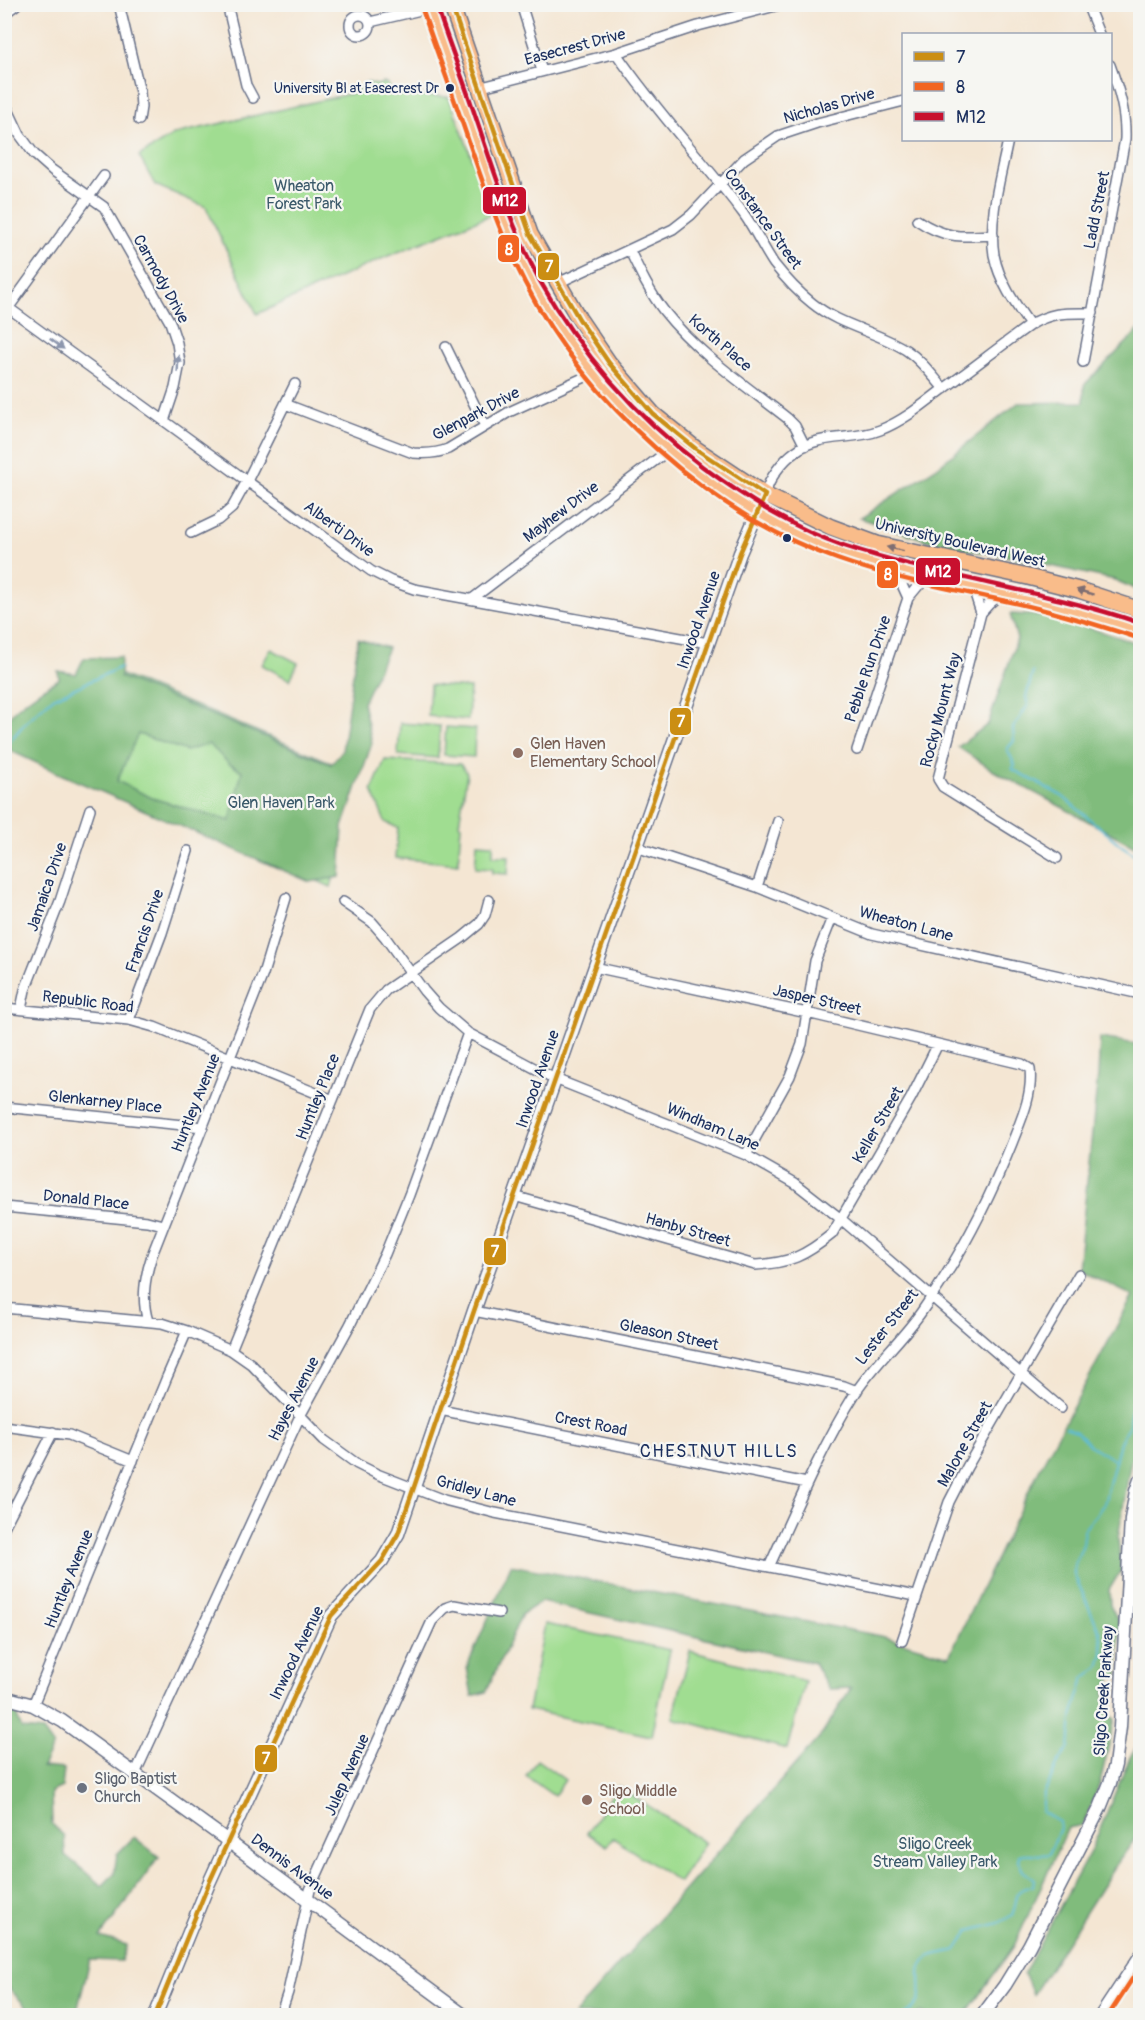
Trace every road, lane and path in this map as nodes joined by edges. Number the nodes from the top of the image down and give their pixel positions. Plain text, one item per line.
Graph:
1 (15, 4) edge
2 (119, 4) edge
3 (227, 4) edge
4 (451, 4) edge
5 (520, 4) edge
6 (783, 4) edge
7 (1087, 4) edge
8 (429, 6) edge
9 (4, 12) edge
10 (370, 22) dead end
11 (1099, 33) edge
12 (616, 52) junction
13 (1112, 70) edge
14 (542, 71) junction
15 (478, 88) junction
16 (1121, 95) junction
17 (1112, 97) edge
18 (253, 98) dead end
19 (4, 101) edge
20 (902, 101) edge
21 (139, 120) dead end
22 (1008, 141) edge
23 (104, 176) dead end
24 (720, 185) junction
25 (90, 196) junction
26 (917, 220) dead end
27 (993, 235) junction
28 (630, 251) junction
29 (558, 283) junction
30 (7, 312) edge
31 (1093, 313) junction
32 (1030, 325) junction
33 (446, 347) dead end
34 (1083, 362) dead end
35 (609, 363) junction
36 (593, 373) junction
37 (295, 384) dead end
38 (944, 389) junction
39 (285, 404) junction
40 (164, 421) junction
41 (485, 426) junction
42 (804, 446) junction
43 (669, 450) junction
44 (247, 481) junction
45 (765, 495) junction
46 (757, 514) junction
47 (191, 533) dead end
48 (888, 567) junction
49 (931, 578) junction
50 (968, 584) junction
51 (1003, 592) junction
52 (472, 598) junction
53 (908, 598) junction
54 (1140, 610) edge
55 (981, 613) junction
56 (1140, 631) edge
57 (708, 644) junction
58 (857, 750) dead end
59 (90, 809) dead end
60 (778, 821) dead end
61 (636, 847) junction
62 (188, 851) dead end
63 (1057, 858) dead end
64 (757, 887) junction
65 (286, 898) dead end
66 (489, 900) dead end
67 (343, 902) dead end
68 (832, 918) junction
69 (594, 967) junction
70 (410, 974) junction
71 (1140, 994) edge
72 (4, 1008) edge
73 (21, 1009) junction
74 (807, 1013) junction
75 (129, 1020) junction
76 (468, 1033) junction
77 (938, 1044) junction
78 (230, 1058) junction
79 (1030, 1069) joint
80 (555, 1079) junction
81 (333, 1100) junction
82 (4, 1107) edge
83 (203, 1127) junction
84 (746, 1155) junction
85 (514, 1196) junction
86 (4, 1207) edge
87 (841, 1219) junction
88 (163, 1225) junction
89 (1079, 1274) dead end
90 (931, 1297) junction
91 (4, 1308) edge
92 (474, 1311) junction
93 (148, 1321) junction
94 (187, 1331) junction
95 (231, 1350) junction
96 (1022, 1375) junction
97 (857, 1391) junction
98 (1061, 1408) dead end
99 (440, 1410) junction
100 (300, 1416) junction
101 (4, 1426) edge
102 (53, 1432) junction
103 (133, 1461) junction
104 (1140, 1480) edge
105 (807, 1483) junction
106 (413, 1488) junction
107 (4, 1527) edge
108 (769, 1567) junction
109 (916, 1596) junction
110 (498, 1612) dead end
111 (902, 1641) dead end
112 (4, 1697) edge
113 (33, 1705) junction
114 (135, 1774) junction
115 (228, 1840) junction
116 (308, 1900) junction
117 (1140, 1954) edge
118 (155, 2016) edge
119 (280, 2016) edge
120 (465, 2016) edge
121 (982, 2016) edge
122 (1099, 2016) edge

1 - 9 street
2 - 21 street
3 - 18 street
4 - 15 main road, University Boulevard West
5 - 14 street
6 - 12 street, Easecrest Drive
7 - 11 street
8 - 10 street
8 - 36 main road
12 - 14 street, Easecrest Drive
12 - 24 street, Constance Street
13 - 16 street, Ladd Street
14 - 15 street, Easecrest Drive
15 - 29 main road, University Boulevard West
16 - 17 street
16 - 31 street, Ladd Street
19 - 25 street, Carmody Drive
20 - 24 street, Nicholas Drive
22 - 27 street
23 - 25 street
24 - 28 street, Nicholas Drive
24 - 38 street, Constance Street
25 - 30 street
40 -> 25 street, Carmody Drive
26 - 27 street
27 - 32 street
28 - 29 street, Nicholas Drive
28 - 42 street, Korth Place
29 - 35 main road, University Boulevard West
30 -> 40 street, Alberti Drive
31 - 32 street, Inwood Avenue
31 - 34 street, Ladd Street
32 - 38 street, Inwood Avenue
33 - 41 street
35 - 36 street, Glenpark Drive
35 - 45 main road, University Boulevard West
36 - 41 street, Glenpark Drive
36 - 43 main road
37 - 39 street
38 - 42 street, Inwood Avenue
39 - 41 street, Glenpark Drive
39 - 44 street
40 - 44 street, Alberti Drive
42 - 45 street, Inwood Avenue
43 - 46 main road
43 - 52 street, Mayhew Drive
44 - 47 street
44 - 52 street, Alberti Drive
45 - 46 street, Inwood Avenue
54 -> 45 main road, University Boulevard West
46 - 48 main road
46 - 57 street, Inwood Avenue
48 - 49 main road
48 - 53 street
49 - 50 main road
49 - 53 street
50 - 51 main road
50 - 55 street
51 - 55 street
51 - 56 main road
52 - 57 street, Alberti Drive
53 - 58 street, Pebble Run Drive
55 - 63 street, Rocky Mount Way
57 - 61 street, Inwood Avenue
59 - 73 street, Jamaica Drive
60 - 64 street
61 - 64 street, Wheaton Lane
61 - 69 street, Inwood Avenue
62 - 75 street, Francis Drive
64 - 68 street, Wheaton Lane
65 - 78 street, Huntley Avenue
66 - 70 street, Huntley Place
67 - 70 street, Windham Lane
68 - 71 street, Wheaton Lane
68 - 74 street
69 - 74 street, Jasper Street
69 - 80 street, Inwood Avenue
70 - 76 street, Windham Lane
70 - 81 street, Huntley Place
72 - 73 street, Republic Road
73 - 75 street, Republic Road
74 - 77 street, Jasper Street
74 - 84 street
75 - 78 street, Republic Road
76 - 80 street, Windham Lane
76 - 100 street, Hayes Avenue
77 - 79 street, Jasper Street
77 - 87 street, Keller Street
78 - 81 street, Republic Road
78 - 83 street, Huntley Avenue
79 - 90 street, Lester Street
80 - 84 street, Windham Lane
80 - 85 street, Inwood Avenue
81 - 95 street, Huntley Place
82 - 83 street, Glenkarney Place
83 - 88 street, Huntley Avenue
84 - 87 street, Windham Lane
85 - 87 street, Hanby Street
85 - 92 street, Inwood Avenue
86 - 88 street, Donald Place
87 - 90 street, Windham Lane
88 - 93 street, Huntley Avenue
89 - 96 street, Malone Street
90 - 96 street, Windham Lane
90 - 97 street, Lester Street
91 - 93 street, Gridley Lane
92 - 97 street, Gleason Street
92 - 99 street, Inwood Avenue
93 - 94 street, Gridley Lane
94 - 95 street, Gridley Lane
94 - 103 street, Huntley Avenue
95 - 100 street, Gridley Lane
96 - 98 street, Windham Lane
96 - 109 street, Malone Street
97 - 105 street, Lester Street
99 - 105 street, Crest Road
99 - 106 street, Inwood Avenue
100 - 106 street, Gridley Lane
100 - 114 street, Hayes Avenue
101 - 102 street
102 - 103 street
102 - 107 street
103 - 113 street, Huntley Avenue
104 - 121 street, Sligo Creek Parkway
105 - 108 street, Lester Street
106 - 108 street, Gridley Lane
106 - 115 street, Inwood Avenue
108 - 109 street, Gridley Lane
109 - 111 street, Malone Street
110 - 116 street, Julep Avenue
112 - 113 street, Dennis Avenue
113 - 114 street, Dennis Avenue
114 - 115 street, Dennis Avenue
115 - 116 street, Dennis Avenue
115 - 118 street, Inwood Avenue
116 - 119 street, Julep Avenue
116 - 120 street, Dennis Avenue
117 - 122 street

